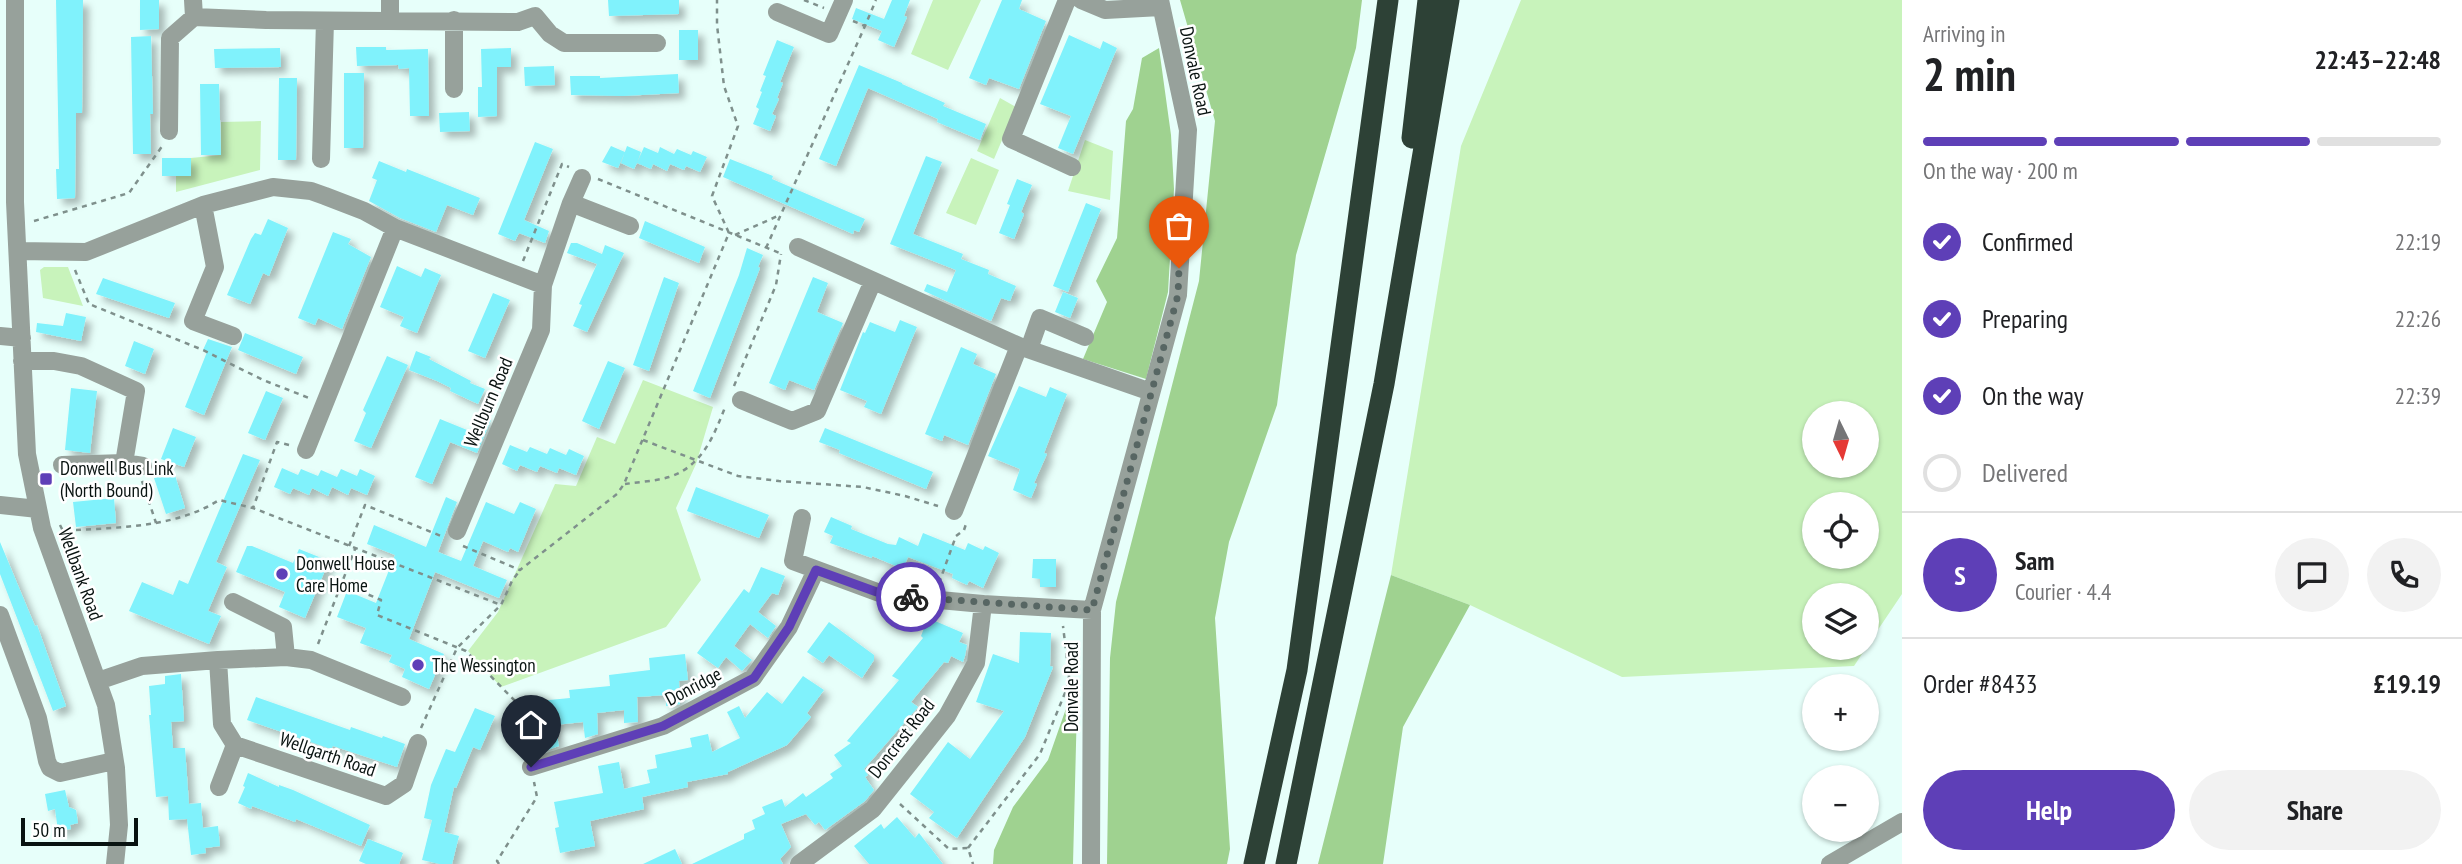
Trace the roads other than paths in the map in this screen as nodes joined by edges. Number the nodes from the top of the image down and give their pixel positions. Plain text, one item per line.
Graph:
1 (15, 0) edge
2 (390, 0) edge
3 (844, 0) edge
4 (1067, 0) edge
5 (1081, 0) edge
6 (1388, 0) edge
7 (1397, 0) edge
8 (1428, 0) edge
9 (1449, 0) edge
10 (1161, 4) edge
11 (194, 8) edge
12 (538, 8) edge
13 (777, 12) dead end
14 (390, 19) junction
15 (454, 20) junction
16 (325, 21) junction
17 (657, 43) dead end
18 (8, 50) edge
19 (454, 89) dead end
20 (169, 131) road end
21 (1367, 157) junction
22 (321, 159) dead end
23 (1072, 167) dead end
24 (582, 178) dead end
25 (571, 203) junction
26 (203, 205) junction
27 (630, 226) dead end
28 (395, 228) junction
29 (18, 251) junction
30 (789, 251) road end
31 (873, 281) junction
32 (543, 285) junction
33 (0, 336) edge
34 (233, 336) dead end
35 (1085, 337) dead end
36 (22, 338) junction
37 (1024, 347) junction
38 (22, 361) junction
39 (1384, 384) junction
40 (1151, 392) junction
41 (733, 399) road end
42 (306, 450) road end
43 (124, 463) junction
44 (62, 465) dead end
45 (143, 466) road end
46 (0, 505) edge
47 (38, 509) junction
48 (954, 511) road end
49 (802, 518) dead end
50 (456, 539) road end
51 (816, 570) junction
52 (233, 602) dead end
53 (983, 604) junction
54 (1092, 610) junction
55 (0, 615) edge
56 (286, 657) junction
57 (218, 660) junction
58 (98, 681) junction
59 (402, 697) dead end
60 (418, 743) road end
61 (235, 745) junction
62 (114, 761) junction
63 (531, 767) road end
64 (219, 787) dead end
65 (1902, 822) edge
66 (115, 864) edge
67 (799, 864) edge
68 (1091, 864) edge
69 (1254, 864) edge
70 (1286, 864) edge
71 (1830, 864) edge

1 - 18 street, Wellbank Road
2 - 14 street
3 - 13 street
4 - 23 street
5 - 10 street, Donvale Road
6 - 21 highway
7 - 21 highway
8 - 39 highway
9 - 39 highway
10 - 40 street, Donvale Road
11 - 16 street
11 - 20 street
12 - 15 street
12 - 17 street
14 - 15 street
14 - 16 street
15 - 19 street
16 - 22 street
18 - 29 street, Wellbank Road
21 - 69 highway
24 - 25 street, Wellburn Road
25 - 27 street
25 - 32 street, Wellburn Road
26 - 28 street
26 - 29 street
26 - 34 street
28 - 32 street
28 - 42 street
29 - 36 street, Wellbank Road
30 - 31 street
31 - 37 street
31 - 41 street
32 - 50 street, Wellburn Road
33 - 36 street
35 - 37 street
36 - 38 street, Wellbank Road
37 - 40 street
37 - 48 street
38 - 43 street
38 - 47 street, Wellbank Road
39 - 70 highway
40 - 54 street, Donvale Road
43 - 44 street
43 - 45 street
46 - 47 street
47 - 58 street, Wellbank Road
49 - 51 street
51 - 53 street
51 - 63 street, Donridge
52 - 56 street
53 - 54 street
53 - 67 street, Doncrest Road
54 - 68 street, Donvale Road
55 - 62 street
56 - 57 street
56 - 59 street
57 - 58 street
57 - 61 street
58 - 62 street, Wellbank Road
60 - 61 street, Wellgarth Road
61 - 64 street
62 - 66 street, Wellbank Road
65 - 71 street

